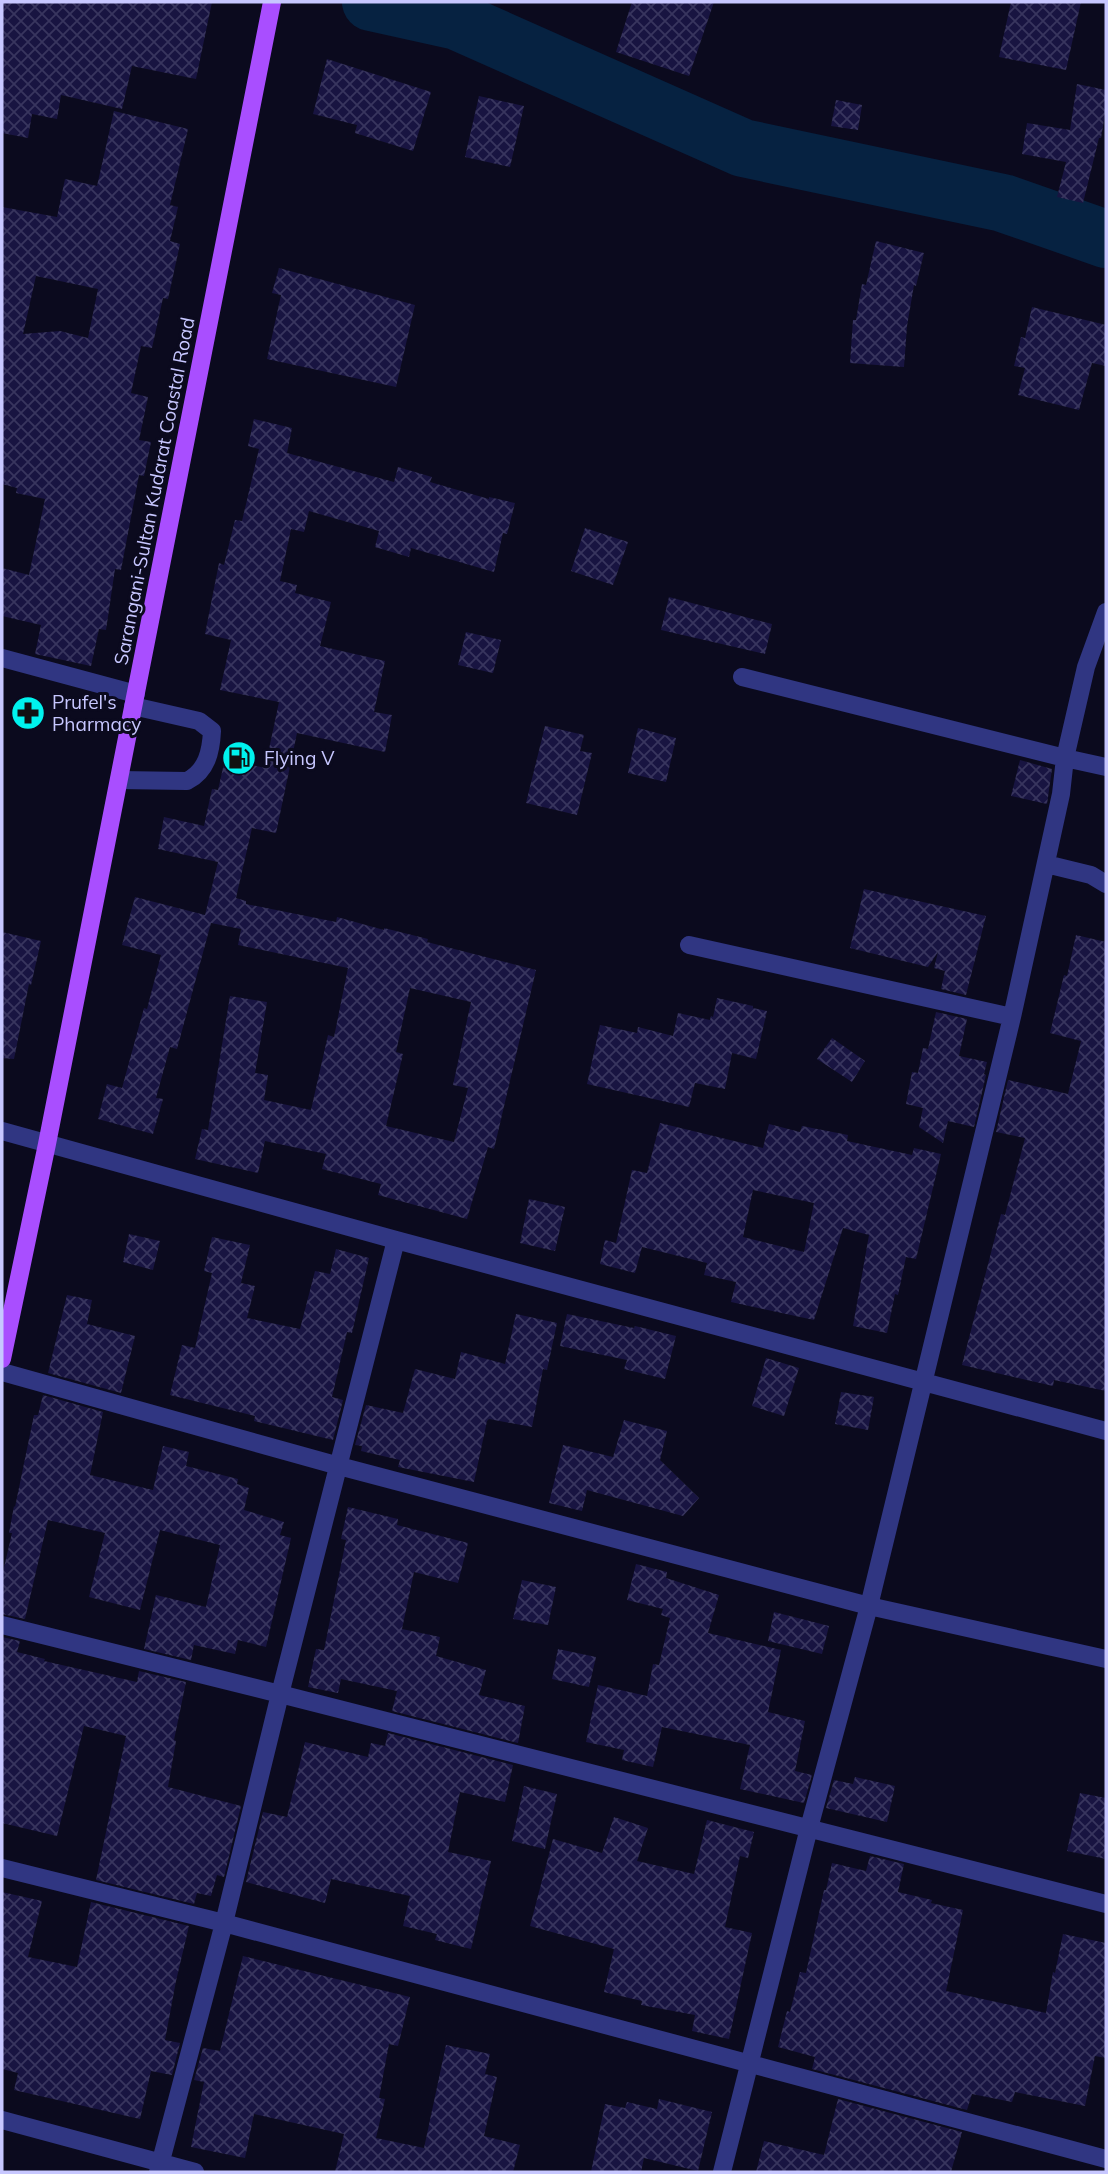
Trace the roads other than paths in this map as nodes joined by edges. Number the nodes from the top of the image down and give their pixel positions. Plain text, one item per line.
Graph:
1 (272, 2) edge
2 (1106, 612) edge
3 (2, 658) edge
4 (741, 677) dead end
5 (134, 700) junction
6 (1065, 758) junction
7 (1106, 767) edge
8 (119, 780) junction
9 (1046, 864) junction
10 (1106, 884) edge
11 (689, 945) dead end
12 (1012, 1017) junction
13 (2, 1131) edge
14 (47, 1144) junction
15 (397, 1240) junction
16 (2, 1359) edge
17 (2, 1372) edge
18 (924, 1381) junction
19 (1106, 1431) edge
20 (339, 1466) junction
21 (869, 1606) junction
22 (2, 1625) edge
23 (1106, 1660) edge
24 (280, 1694) junction
25 (809, 1828) junction
26 (2, 1868) edge
27 (1106, 1904) edge
28 (224, 1923) junction
29 (749, 2065) junction
30 (2, 2120) edge
31 (1106, 2160) edge
32 (160, 2168) edge
33 (195, 2172) edge
34 (722, 2172) edge

1 - 5 main road, Sarangani-Sultan Kudarat Coastal Road
2 - 6 street
3 - 5 street
4 - 6 street
5 - 8 main road, Sarangani-Sultan Kudarat Coastal Road
5 - 8 street
6 - 7 street
6 - 9 street
8 - 14 main road, Sarangani-Sultan Kudarat Coastal Road
9 - 10 street
9 - 12 street
11 - 12 street
12 - 18 street
13 - 14 street
14 - 15 street
14 - 16 main road, Sarangani-Sultan Kudarat Coastal Road
15 - 18 street
15 - 20 street
17 - 20 street
18 - 19 street
18 - 21 street
20 - 21 street
20 - 24 street
21 - 23 street
21 - 25 street
22 - 24 street
24 - 25 street
24 - 28 street
25 - 27 street
25 - 29 street
26 - 28 street
28 - 29 street
28 - 32 street
29 - 31 street
29 - 34 street
30 - 32 street
32 - 33 street

